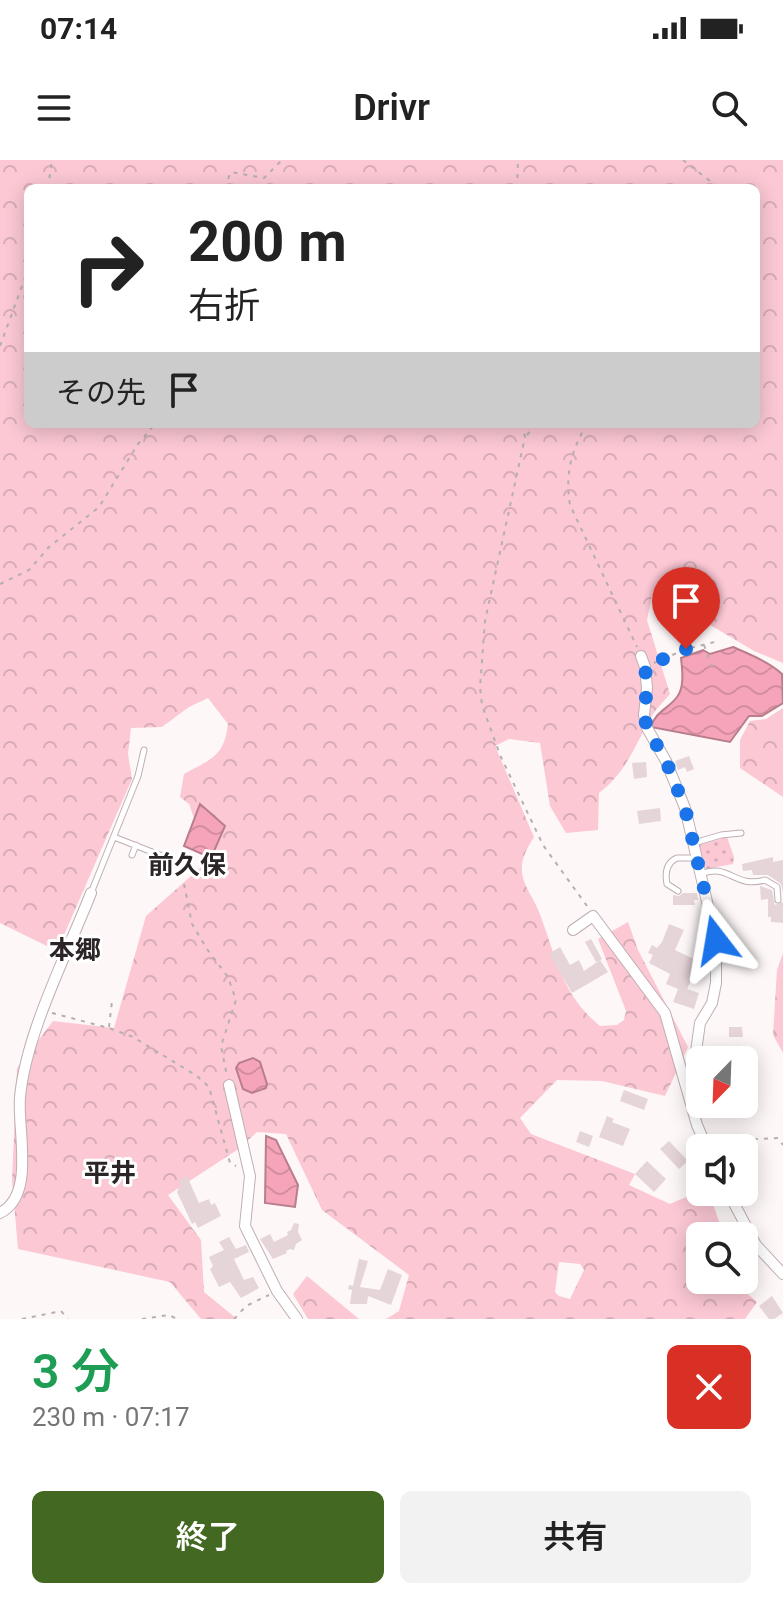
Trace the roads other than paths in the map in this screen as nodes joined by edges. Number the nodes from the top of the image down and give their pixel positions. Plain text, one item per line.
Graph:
1 (643, 662) road end
2 (144, 750) dead end
3 (741, 833) dead end
4 (114, 837) junction
5 (693, 843) junction
6 (136, 845) junction
7 (132, 855) dead end
8 (163, 856) junction
9 (696, 858) junction
10 (175, 861) dead end
11 (159, 866) dead end
12 (700, 875) junction
13 (678, 891) dead end
14 (91, 893) joint
15 (778, 900) dead end
16 (573, 930) dead end
17 (697, 1046) edge
18 (686, 1081) edge
19 (229, 1085) road end
20 (735, 1206) edge
21 (0, 1213) edge
22 (783, 1274) edge
23 (297, 1319) edge

1 - 5 street
2 - 4 lane
3 - 5 lane
4 - 6 lane
4 - 14 lane
5 - 9 street
6 - 7 lane
6 - 8 lane
8 - 10 lane
8 - 11 lane
9 - 12 street
9 - 13 lane
12 - 15 lane
12 - 17 street
14 - 21 street
16 - 18 street
19 - 23 street
20 - 22 street

